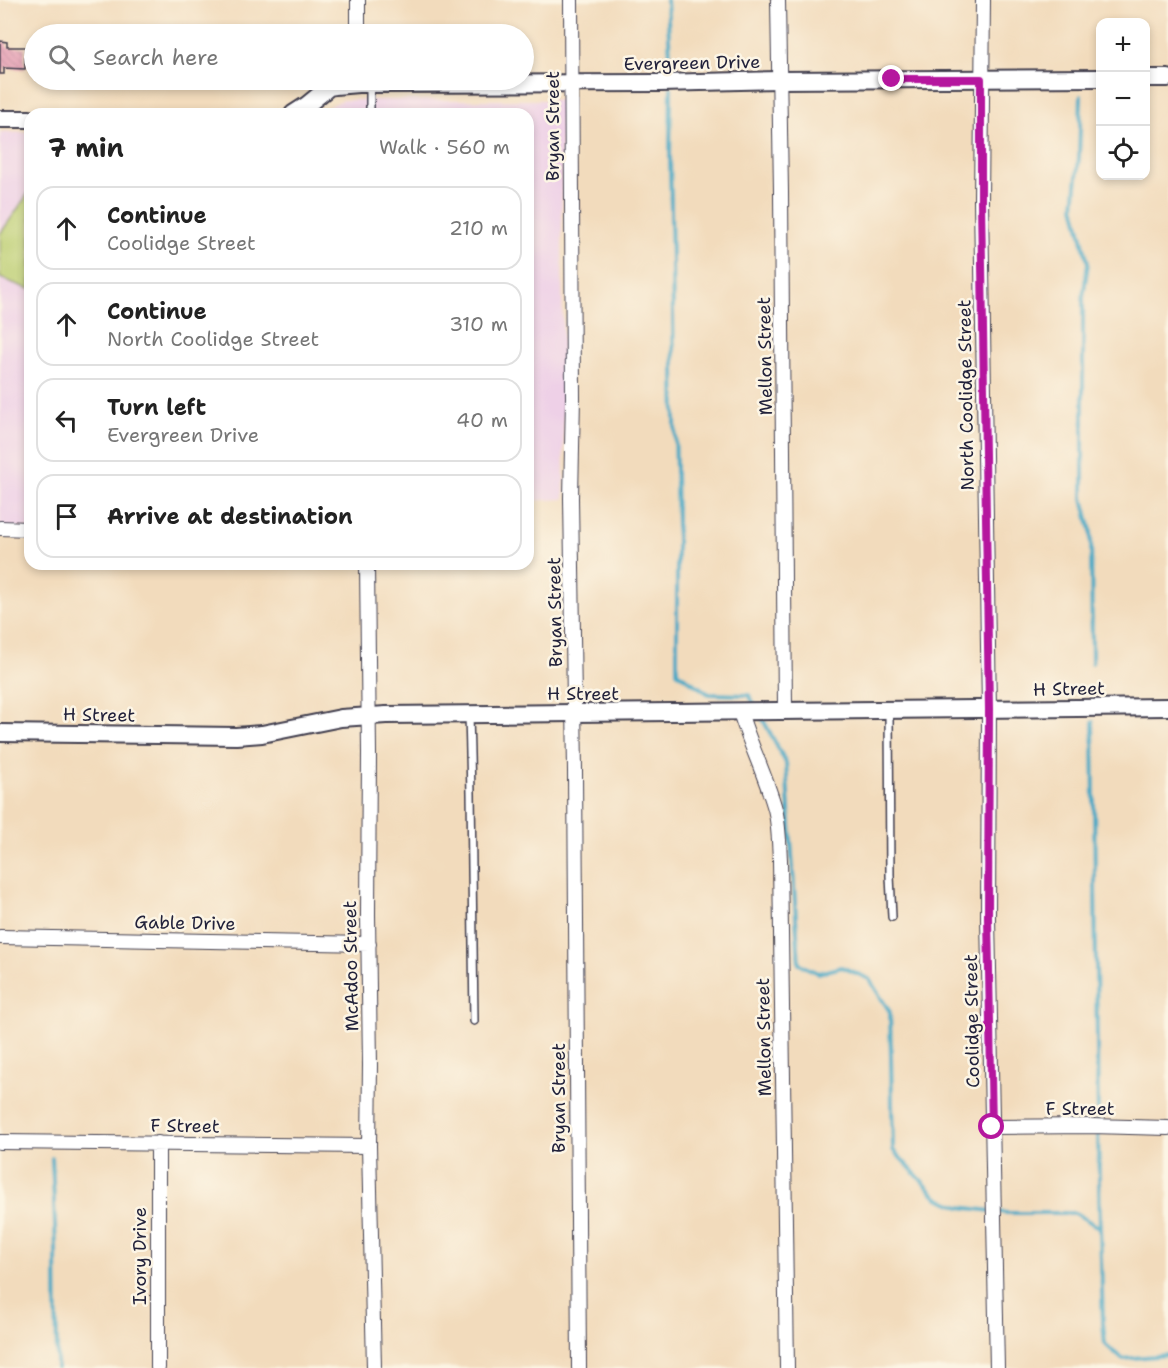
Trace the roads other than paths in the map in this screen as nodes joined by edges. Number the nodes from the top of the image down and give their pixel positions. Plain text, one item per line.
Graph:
1 (358, 0) edge
2 (571, 0) edge
3 (778, 0) edge
4 (983, 0) edge
5 (358, 24) edge
6 (1096, 78) edge
7 (1150, 78) edge
8 (1168, 78) edge
9 (981, 79) junction
10 (779, 80) junction
11 (534, 84) edge
12 (571, 84) junction
13 (326, 90) edge
14 (364, 90) edge
15 (303, 108) edge
16 (368, 108) edge
17 (0, 119) edge
18 (24, 119) edge
19 (0, 528) edge
20 (24, 529) edge
21 (367, 570) edge
22 (1168, 707) edge
23 (989, 709) junction
24 (780, 711) junction
25 (889, 711) junction
26 (745, 712) junction
27 (469, 714) junction
28 (574, 714) junction
29 (369, 717) junction
30 (0, 733) edge
31 (892, 916) dead end
32 (0, 937) edge
33 (369, 945) junction
34 (474, 1021) dead end
35 (992, 1127) junction
36 (1168, 1128) edge
37 (0, 1142) edge
38 (158, 1143) junction
39 (369, 1146) junction
40 (158, 1368) edge
41 (374, 1368) edge
42 (579, 1368) edge
43 (787, 1368) edge
44 (998, 1368) edge

1 - 5 street
2 - 12 street, Bryan Street
3 - 10 street, Mellon Street
4 - 9 street, North Coolidge Street
6 - 9 street, Evergreen Drive
7 - 8 street
9 - 10 street, Evergreen Drive
9 - 23 street, North Coolidge Street
10 - 12 street, Evergreen Drive
10 - 24 street, Mellon Street
11 - 12 street, Evergreen Drive
12 - 28 street, Bryan Street
13 - 15 street, Evergreen Drive
14 - 16 lane
17 - 18 street
19 - 20 street
21 - 29 street, McAdoo Street
22 - 23 street, H Street
23 - 25 street, H Street
23 - 35 street, Coolidge Street
24 - 25 street, H Street
24 - 26 street, H Street
25 - 31 lane
26 - 28 street, H Street
26 - 43 street, Mellon Street
27 - 28 street, H Street
27 - 29 street, H Street
27 - 34 lane
28 - 42 street, Bryan Street
29 - 30 street, H Street
29 - 33 street, McAdoo Street
32 - 33 street, Gable Drive
33 - 39 street, McAdoo Street
35 - 36 street, F Street
35 - 44 street, Coolidge Street
37 - 38 street, F Street
38 - 39 street, F Street
38 - 40 street, Ivory Drive
39 - 41 street, McAdoo Street

